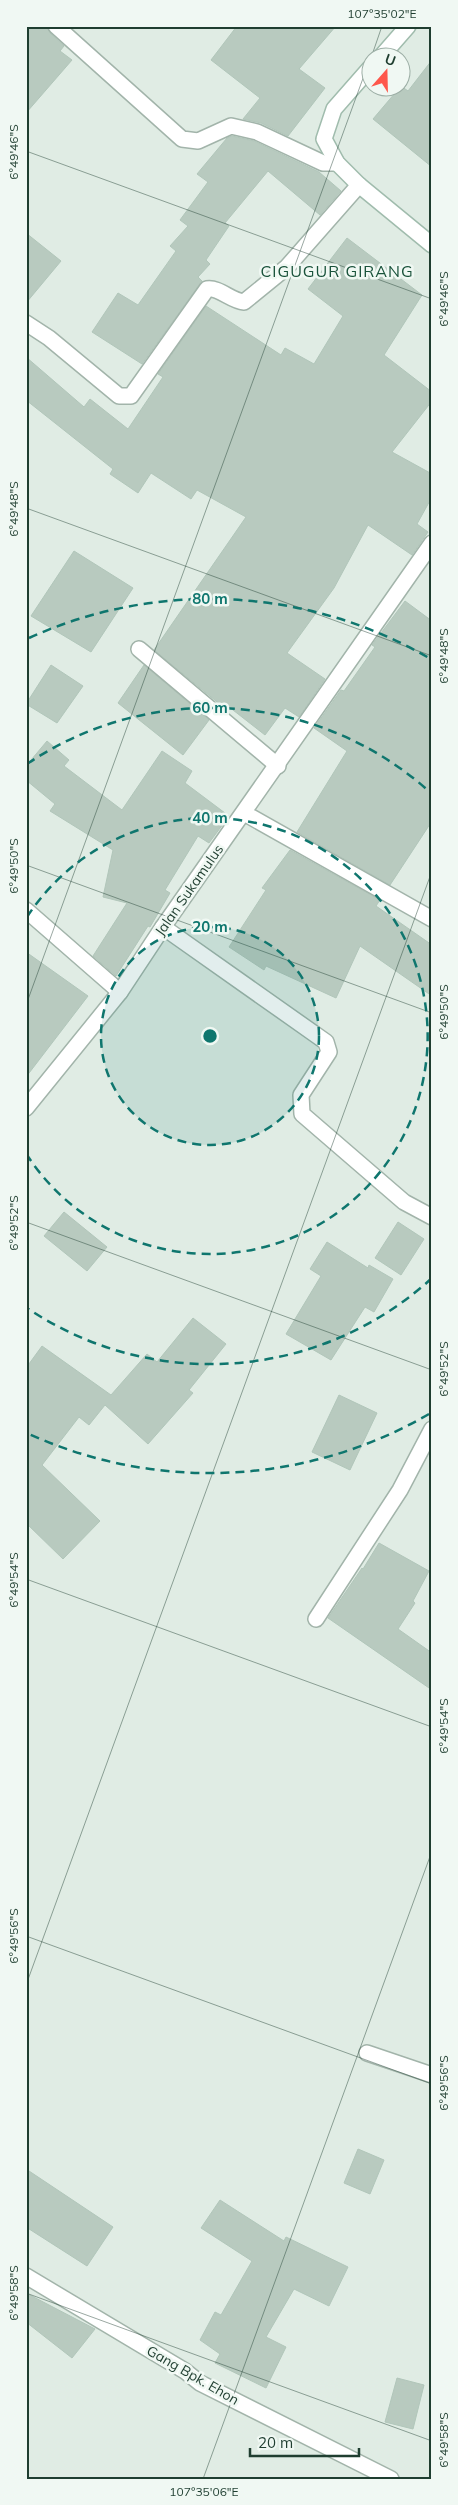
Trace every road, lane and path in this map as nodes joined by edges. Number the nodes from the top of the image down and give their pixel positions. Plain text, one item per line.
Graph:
1 (56, 26) edge
2 (408, 26) edge
3 (389, 48) edge
4 (360, 79) edge
5 (337, 164) junction
6 (359, 185) junction
7 (432, 245) edge
8 (26, 323) edge
9 (432, 543) edge
10 (139, 649) dead end
11 (278, 766) junction
12 (244, 813) junction
13 (26, 910) edge
14 (432, 919) edge
15 (163, 927) junction
16 (120, 992) junction
17 (26, 1107) edge
18 (432, 1217) edge
19 (432, 1429) edge
20 (316, 1619) dead end
21 (366, 2053) dead end
22 (432, 2075) edge
23 (26, 2276) edge
24 (391, 2479) edge

1 - 5 street
2 - 3 street
4 - 5 street
5 - 6 street
6 - 7 street
6 - 8 street
9 - 11 street, Jalan Sukamulus
10 - 11 street
11 - 12 street, Jalan Sukamulus
12 - 14 street
12 - 15 street, Jalan Sukamulus
13 - 16 street
15 - 16 street, Jalan Sukamulus
15 - 18 street
16 - 17 street, Jalan Sukamulus
19 - 20 street
21 - 22 street
23 - 24 street, Gang Bpk. Ehon

